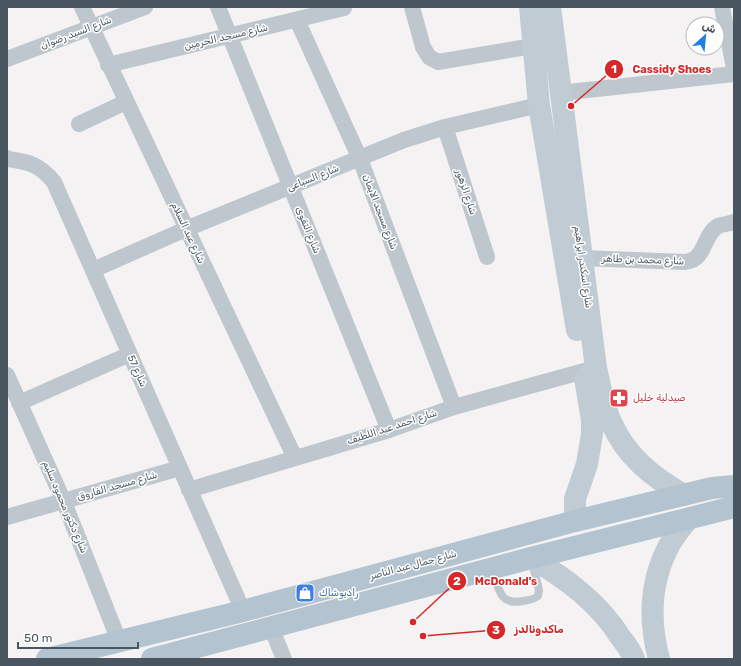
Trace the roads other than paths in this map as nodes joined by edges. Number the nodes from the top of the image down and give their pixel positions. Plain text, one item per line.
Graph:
1 (82, 7) edge
2 (145, 7) edge
3 (218, 7) edge
4 (412, 7) edge
5 (530, 7) edge
6 (550, 7) edge
7 (722, 7) edge
8 (344, 8) dead end
9 (298, 20) junction
10 (92, 27) junction
11 (230, 36) junction
12 (533, 46) junction
13 (7, 59) edge
14 (108, 65) junction
15 (734, 68) edge
16 (734, 74) edge
17 (560, 93) junction
18 (126, 102) junction
19 (539, 105) junction
20 (79, 124) dead end
21 (445, 127) junction
22 (7, 159) edge
23 (360, 159) junction
24 (291, 187) junction
25 (734, 222) edge
26 (186, 229) junction
27 (487, 257) dead end
28 (582, 258) junction
29 (93, 270) junction
30 (130, 354) junction
31 (590, 369) junction
32 (7, 375) edge
33 (19, 403) junction
34 (454, 407) junction
35 (389, 430) junction
36 (295, 458) junction
37 (180, 468) junction
38 (734, 486) edge
39 (189, 490) junction
40 (684, 495) junction
41 (64, 502) junction
42 (734, 506) edge
43 (7, 517) edge
44 (688, 519) junction
45 (575, 521) junction
46 (531, 558) junction
47 (492, 569) junction
48 (243, 611) junction
49 (271, 628) junction
50 (119, 641) junction
51 (47, 659) edge
52 (152, 659) edge
53 (284, 659) edge
54 (634, 659) edge
55 (659, 659) edge

1 - 10 street, شارع عبد السلام
2 - 10 street, شارع السيد رضوان
3 - 11 street, شارع التقوى
4 - 12 street
5 - 12 street, شارع اسكندر ابراهيم
6 - 17 street, شارع اسكندر ابراهيم
7 - 15 street
8 - 9 street, شارع مسجد الحرمين
9 - 11 street, شارع مسجد الحرمين
9 - 23 street, شارع مسجد الايمان
10 - 13 street, شارع السيد رضوان
10 - 14 street, شارع عبد السلام
11 - 14 street, شارع مسجد الحرمين
11 - 24 street, شارع التقوى
12 - 19 street, شارع اسكندر ابراهيم
14 - 18 street, شارع عبد السلام
16 - 17 street
17 - 28 street, شارع اسكندر ابراهيم
18 - 20 street
18 - 26 street, شارع عبد السلام
19 - 21 street, شارع السباعى
19 - 31 street, شارع اسكندر ابراهيم
21 - 23 street, شارع السباعى
21 - 27 street, شارع الزهور
22 - 29 street, شارع 57
23 - 24 street, شارع السباعى
23 - 34 street, شارع مسجد الايمان
24 - 26 street, شارع السباعى
24 - 35 street, شارع التقوى
25 - 28 street, شارع محمد بن طاهر
26 - 29 street, شارع السباعى
26 - 36 street, شارع عبد السلام
28 - 31 street, شارع اسكندر ابراهيم
29 - 30 street, شارع 57
30 - 33 street
30 - 37 street, شارع 57
31 - 34 street, شارع احمد عبد اللطيف
31 - 40 street, شارع اسكندر ابراهيم
31 - 45 street, شارع اسكندر ابراهيم
32 - 33 street, شارع دكتور محمود سليم
33 - 41 street, شارع دكتور محمود سليم
34 - 35 street, شارع احمد عبد اللطيف
35 - 36 street, شارع احمد عبد اللطيف
36 - 39 street, شارع احمد عبد اللطيف
37 - 39 street, شارع 57
37 - 41 street, شارع مسجد الفاروق
38 - 40 main road, شارع جمال عبد الناصر
39 - 48 street, شارع 57
40 - 45 main road, شارع جمال عبد الناصر
41 - 43 street, شارع مسجد الفاروق
41 - 50 street, شارع دكتور محمود سليم
42 - 44 main road
44 - 46 main road
44 - 55 street
45 - 48 main road, شارع جمال عبد الناصر
46 - 47 main road
46 - 47 lane
46 - 54 street
47 - 49 main road
48 - 50 main road, شارع جمال عبد الناصر
49 - 52 main road
49 - 53 street
50 - 51 main road, شارع جمال عبد الناصر

